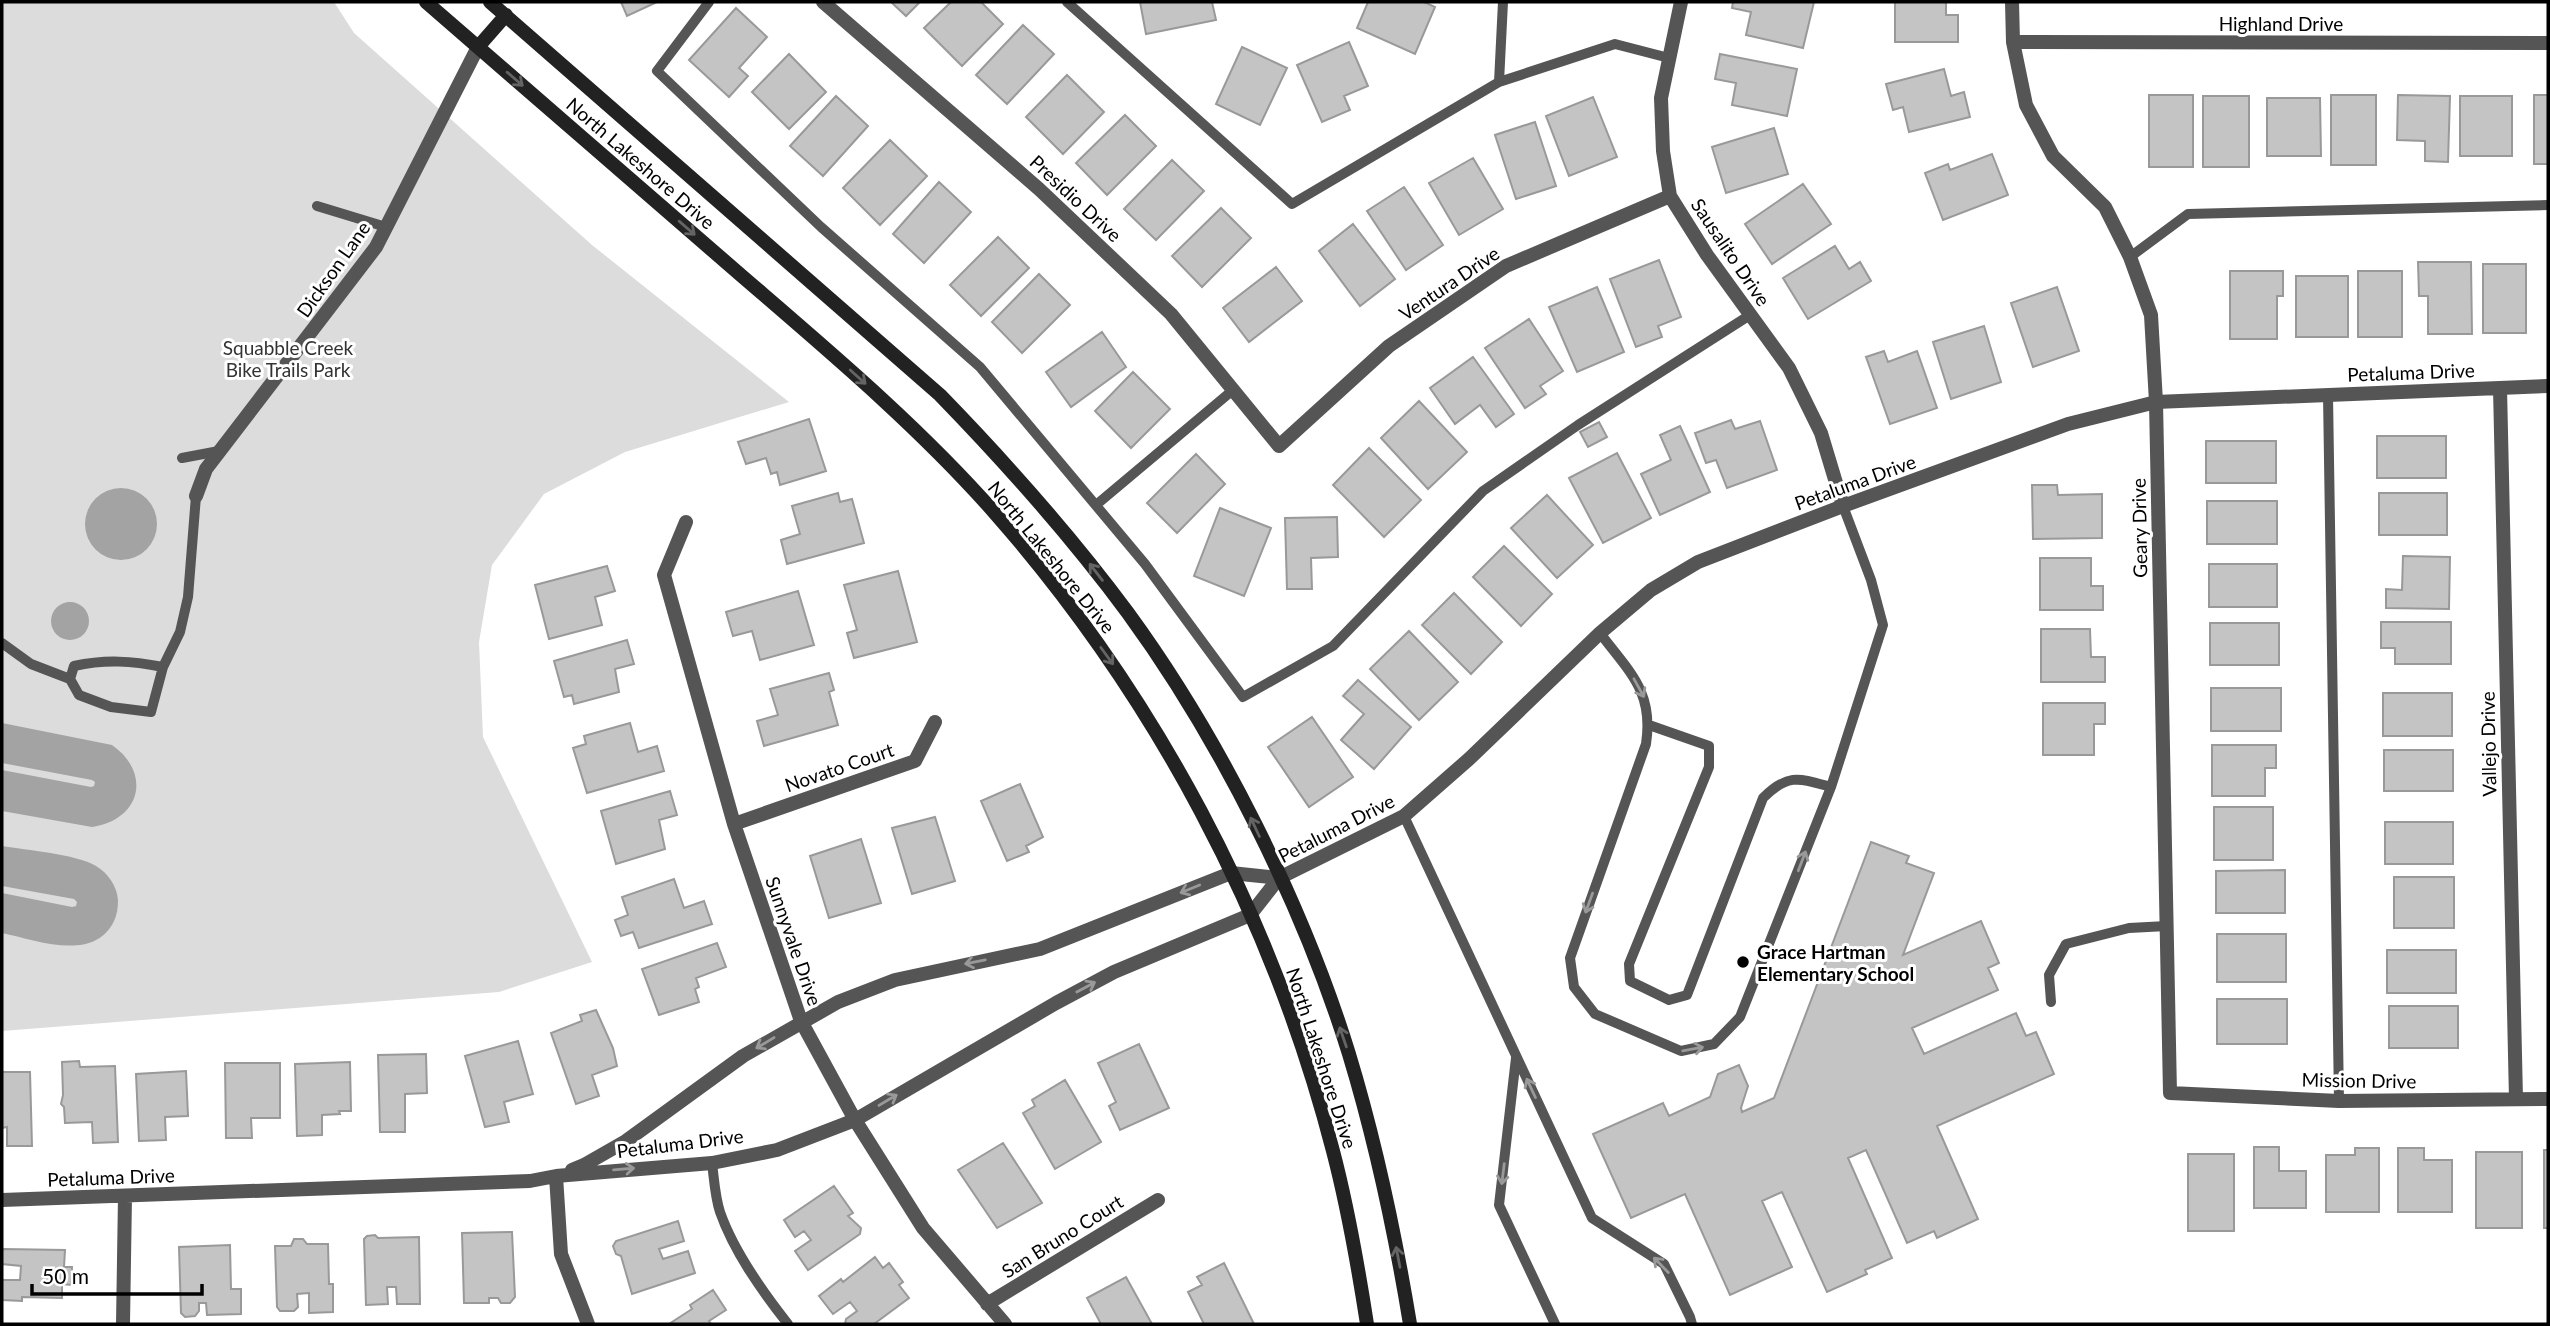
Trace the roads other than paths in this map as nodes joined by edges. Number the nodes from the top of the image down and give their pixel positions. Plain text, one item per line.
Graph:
1 (426, 2) edge
2 (490, 2) edge
3 (709, 2) edge
4 (823, 2) edge
5 (1068, 2) edge
6 (1503, 2) edge
7 (1681, 2) edge
8 (2012, 2) edge
9 (506, 15) junction
10 (2013, 42) junction
11 (2548, 43) edge
12 (478, 47) junction
13 (1669, 58) junction
14 (1499, 82) junction
15 (1670, 196) junction
16 (2548, 205) edge
17 (317, 206) dead end
18 (386, 227) junction
19 (2130, 257) junction
20 (1751, 314) junction
21 (2548, 386) edge
22 (2500, 388) junction
23 (1233, 390) junction
24 (2328, 395) junction
25 (2155, 402) junction
26 (1279, 446) joint
27 (219, 451) junction
28 (181, 458) dead end
29 (196, 496) joint
30 (1096, 505) junction
31 (1843, 506) junction
32 (685, 522) dead end
33 (1600, 632) junction
34 (2, 643) edge
35 (163, 667) junction
36 (70, 679) junction
37 (935, 722) dead end
38 (1649, 725) junction
39 (1830, 787) junction
40 (1404, 816) junction
41 (734, 824) junction
42 (1231, 873) junction
43 (1279, 878) junction
44 (1250, 915) junction
45 (2167, 926) junction
46 (2051, 1002) dead end
47 (801, 1021) junction
48 (1516, 1058) junction
49 (2170, 1093) joint
50 (2548, 1099) edge
51 (2516, 1100) junction
52 (2339, 1101) junction
53 (855, 1120) junction
54 (712, 1163) junction
55 (556, 1175) junction
56 (125, 1196) junction
57 (2, 1200) edge
58 (1158, 1200) dead end
59 (987, 1304) junction
60 (123, 1324) edge
61 (588, 1324) edge
62 (789, 1324) edge
63 (1005, 1324) edge
64 (1367, 1324) edge
65 (1410, 1324) edge
66 (1555, 1324) edge
67 (1692, 1324) edge

1 - 12 main road, North Lakeshore Drive
2 - 9 main road, North Lakeshore Drive
3 - 30 lane
4 - 23 street, Presidio Drive
5 - 14 lane
6 - 14 lane
7 - 13 street, Sausalito Drive
8 - 10 street, Geary Drive
9 - 12 main road
43 -> 9 main road, North Lakeshore Drive
10 - 11 street, Highland Drive
10 - 19 street, Geary Drive
12 - 18 street, Dickson Lane
12 -> 42 main road, North Lakeshore Drive
13 - 14 lane
13 - 15 street, Sausalito Drive
15 - 20 street, Sausalito Drive
15 - 26 street, Ventura Drive
16 - 19 lane
17 - 18 lane
18 - 27 street, Dickson Lane
19 - 25 street, Geary Drive
20 - 30 lane
20 - 31 street, Sausalito Drive
21 - 22 street, Petaluma Drive
22 - 24 street, Petaluma Drive
22 - 51 street, Vallejo Drive
23 - 26 street, Presidio Drive
23 - 30 lane
24 - 25 street, Petaluma Drive
24 - 52 lane
25 - 31 street, Petaluma Drive
25 - 45 street, Geary Drive
27 - 28 lane
27 - 29 street, Dickson Lane
29 - 35 lane
31 - 33 street, Petaluma Drive
31 - 39 lane
32 - 41 street, Sunnyvale Drive
33 -> 38 lane
33 - 40 street, Petaluma Drive
34 - 36 lane
35 - 36 lane
35 - 36 lane
37 - 41 street, Novato Court
38 - 39 lane
38 -> 39 lane
40 - 43 street, Petaluma Drive
40 - 48 lane
41 - 47 street, Sunnyvale Drive
42 - 43 street, Petaluma Drive
42 - 44 main road, North Lakeshore Drive
42 -> 47 street, Petaluma Drive
43 - 44 street, Petaluma Drive
65 -> 43 main road, North Lakeshore Drive
53 -> 44 street, Petaluma Drive
44 - 64 main road, North Lakeshore Drive
45 - 46 lane
45 - 49 street, Geary Drive
47 - 53 street, Sunnyvale Drive
47 -> 55 street, Petaluma Drive
48 -> 66 lane
67 -> 48 lane
49 - 52 street, Mission Drive
50 - 51 street, Mission Drive
51 - 52 street, Mission Drive
53 - 54 street, Petaluma Drive
53 - 59 street, Sunnyvale Drive
55 -> 54 street, Petaluma Drive
54 - 62 lane
55 - 56 street, Petaluma Drive
55 - 61 street
56 - 57 street, Petaluma Drive
56 - 60 street
58 - 59 street, San Bruno Court
59 - 63 street, Sunnyvale Drive

